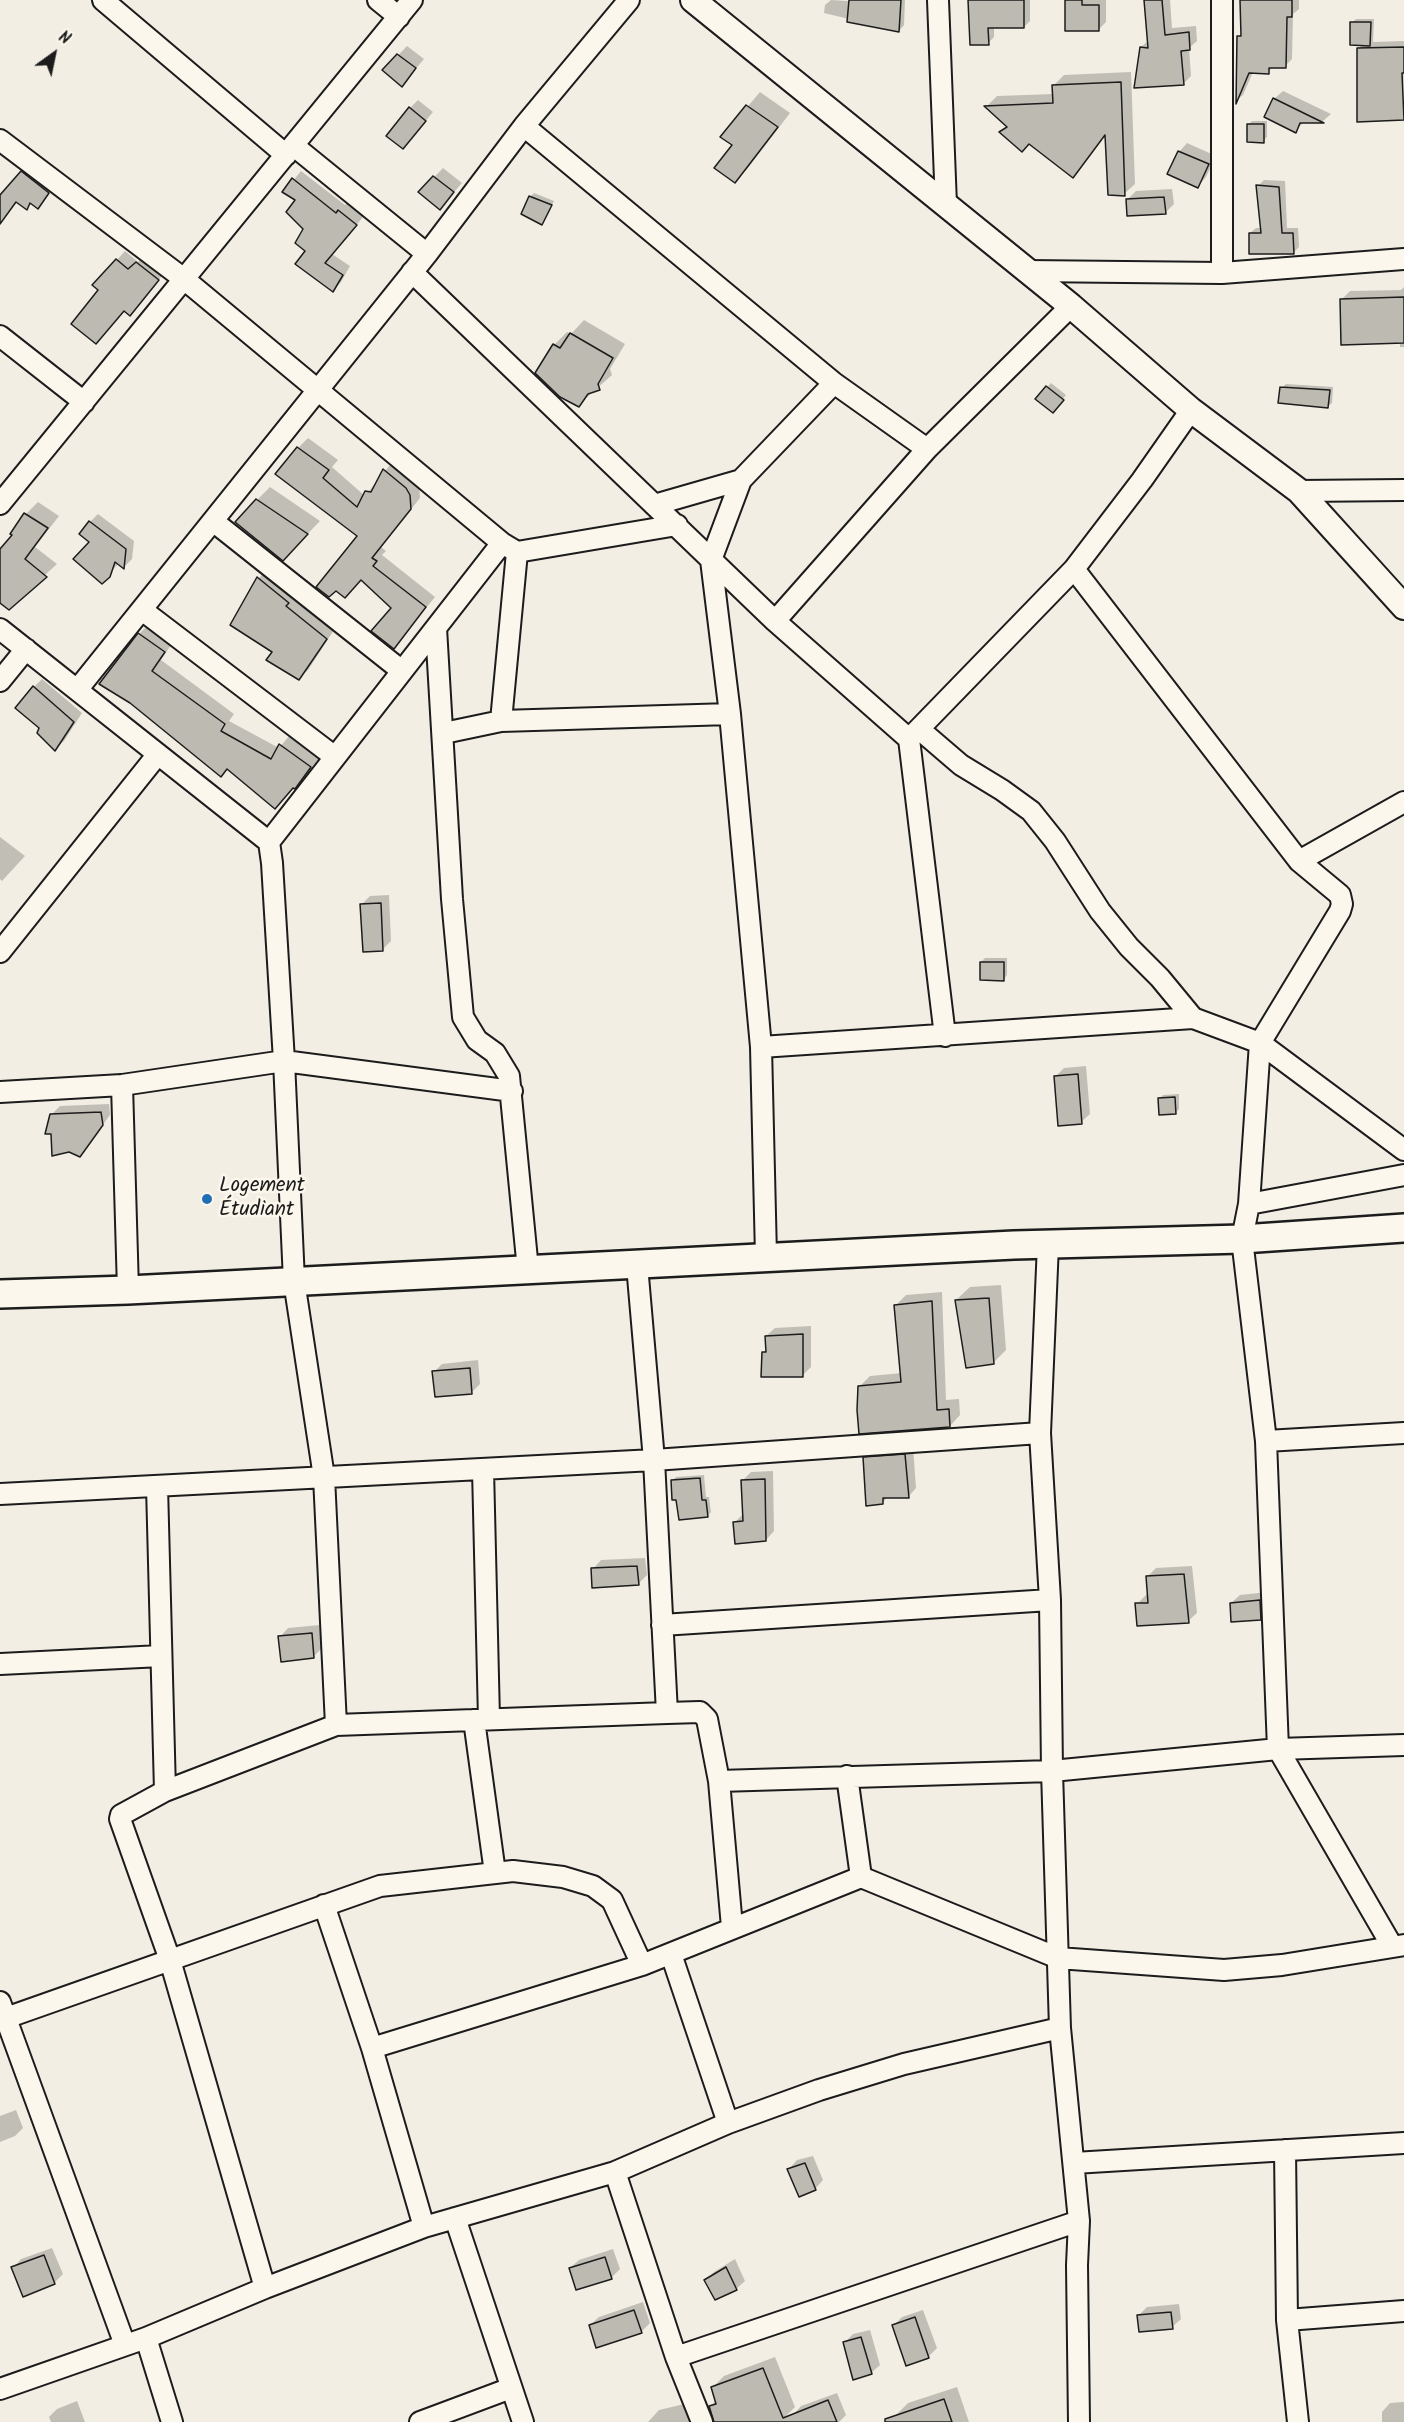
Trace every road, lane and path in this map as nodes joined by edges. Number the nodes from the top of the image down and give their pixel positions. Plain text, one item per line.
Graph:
1 (103, 0) edge
2 (378, 0) edge
3 (412, 0) edge
4 (629, 0) edge
5 (693, 0) edge
6 (938, 0) edge
7 (1222, 0) edge
8 (399, 17) junction
9 (524, 126) junction
10 (0, 140) edge
11 (290, 150) junction
12 (946, 205) junction
13 (427, 254) junction
14 (1404, 259) edge
15 (1027, 271) junction
16 (412, 272) junction
17 (1222, 273) junction
18 (184, 279) junction
19 (1071, 306) junction
20 (0, 336) edge
21 (834, 383) junction
22 (318, 390) junction
23 (84, 402) junction
24 (1191, 410) junction
25 (927, 449) junction
26 (741, 480) junction
27 (1299, 490) junction
28 (1404, 490) edge
29 (0, 504) edge
30 (654, 505) junction
31 (213, 521) junction
32 (677, 525) junction
33 (510, 548) junction
34 (711, 560) junction
35 (1074, 569) junction
36 (1404, 607) edge
37 (142, 610) junction
38 (775, 621) junction
39 (436, 628) junction
40 (0, 629) edge
41 (26, 649) junction
42 (402, 671) junction
43 (0, 681) edge
44 (78, 690) junction
45 (730, 714) junction
46 (501, 721) junction
47 (444, 733) junction
48 (914, 734) junction
49 (158, 754) junction
50 (335, 757) junction
51 (1404, 802) edge
52 (269, 842) junction
53 (1299, 861) junction
54 (0, 952) edge
55 (1193, 1018) junction
56 (945, 1036) junction
57 (1260, 1043) junction
58 (761, 1047) junction
59 (284, 1061) junction
60 (122, 1085) junction
61 (512, 1091) junction
62 (0, 1092) edge
63 (1404, 1150) edge
64 (1404, 1174) edge
65 (1249, 1204) junction
66 (1404, 1228) edge
67 (1242, 1239) junction
68 (1048, 1244) junction
69 (766, 1256) junction
70 (637, 1265) junction
71 (528, 1270) junction
72 (294, 1281) junction
73 (128, 1290) junction
74 (0, 1294) edge
75 (1040, 1433) junction
76 (1404, 1433) edge
77 (1266, 1441) junction
78 (654, 1460) junction
79 (483, 1469) junction
80 (324, 1478) junction
81 (157, 1486) junction
82 (0, 1494) edge
83 (1050, 1600) junction
84 (662, 1625) junction
85 (161, 1656) junction
86 (0, 1664) edge
87 (667, 1713) junction
88 (482, 1719) junction
89 (336, 1725) junction
90 (1404, 1745) edge
91 (1278, 1749) junction
92 (1052, 1771) junction
93 (847, 1776) junction
94 (719, 1781) junction
95 (165, 1791) junction
96 (495, 1873) junction
97 (861, 1877) junction
98 (324, 1905) junction
99 (732, 1927) junction
100 (1398, 1945) edge
101 (671, 1954) junction
102 (1058, 1958) junction
103 (170, 1960) junction
104 (642, 1965) junction
105 (2, 2013) edge
106 (1060, 2028) junction
107 (372, 2048) junction
108 (728, 2122) junction
109 (1404, 2143) edge
110 (1285, 2150) junction
111 (1074, 2163) junction
112 (615, 2172) junction
113 (455, 2218) junction
114 (1078, 2221) junction
115 (424, 2227) junction
116 (265, 2288) junction
117 (1404, 2310) edge
118 (1287, 2320) junction
119 (146, 2338) junction
120 (125, 2345) junction
121 (676, 2357) junction
122 (511, 2388) junction
123 (0, 2389) edge
124 (172, 2422) edge
125 (420, 2422) edge
126 (524, 2422) edge
127 (702, 2422) edge
128 (1079, 2422) edge
129 (1298, 2422) edge

1 - 11 street
2 - 8 street
3 - 8 street
4 - 9 street
5 - 12 street
6 - 12 street
7 - 17 street
8 - 11 street
9 - 13 street
9 - 21 street
10 - 18 street
11 - 13 street
11 - 18 street
12 - 15 street
13 - 16 street
14 - 17 street
15 - 17 street
15 - 19 street
16 - 22 street
16 - 30 street
18 - 22 street
18 - 23 street
19 - 24 street
19 - 25 street
20 - 23 street
21 - 25 street
21 - 26 street
22 - 31 street
22 - 33 street
23 - 29 street
24 - 27 street
24 - 35 street
25 - 38 street
26 - 30 street
26 - 34 street
27 - 28 street
27 - 36 street
30 - 32 street
31 - 37 street
31 - 42 street
32 - 33 street
32 - 34 street
33 - 39 street
33 - 46 street
34 - 38 street
34 - 45 street
35 - 48 street
35 - 53 street
37 - 44 street
37 - 50 street
38 - 48 street
39 - 42 street
39 - 47 street
40 - 41 street
41 - 43 street
41 - 44 street
42 - 50 street
44 - 49 street
45 - 46 street
45 - 58 street
46 - 47 street
47 - 61 street
48 - 55 street
48 - 56 street
49 - 52 street
49 - 54 street
50 - 52 street
51 - 53 street
52 - 59 street
53 - 57 street
55 - 56 street
55 - 57 street
56 - 58 street
57 - 63 street
57 - 65 street
58 - 69 street
59 - 60 street
59 - 61 street
59 - 72 street
60 - 62 street
60 - 73 street
61 - 71 street
64 - 65 street
65 - 67 street
66 - 67 main road
67 - 68 main road
67 - 77 street
68 - 69 main road
68 - 75 street
69 - 70 main road
70 - 71 main road
70 - 78 street
71 - 72 main road
72 - 73 main road
72 - 80 street
73 - 74 main road
75 - 78 street
75 - 83 street
76 - 77 street
77 - 91 street
78 - 79 street
78 - 84 street
79 - 80 street
79 - 88 street
80 - 81 street
80 - 89 street
81 - 82 street
81 - 85 street
83 - 84 street
83 - 92 street
84 - 87 street
85 - 86 street
85 - 95 street
87 - 88 street
87 - 94 street
88 - 89 street
88 - 96 street
89 - 95 street
90 - 91 street
91 - 92 street
91 - 100 street
92 - 93 street
92 - 102 street
93 - 94 street
93 - 97 street
94 - 99 street
95 - 103 street
96 - 98 street
96 - 104 street
97 - 99 street
97 - 102 street
98 - 103 street
98 - 107 street
99 - 101 street
100 - 102 street
101 - 104 street
101 - 108 street
102 - 106 street
103 - 105 street
103 - 116 street
104 - 107 street
105 - 120 street
106 - 108 street
106 - 111 street
107 - 115 street
108 - 112 street
109 - 110 street
110 - 111 street
110 - 118 street
111 - 114 street
112 - 113 street
112 - 121 street
113 - 115 street
113 - 122 street
114 - 121 street
114 - 128 street
115 - 116 street
116 - 119 street
117 - 118 street
118 - 129 street
119 - 120 street
119 - 124 street
120 - 123 street
121 - 127 street
122 - 125 street
122 - 126 street

